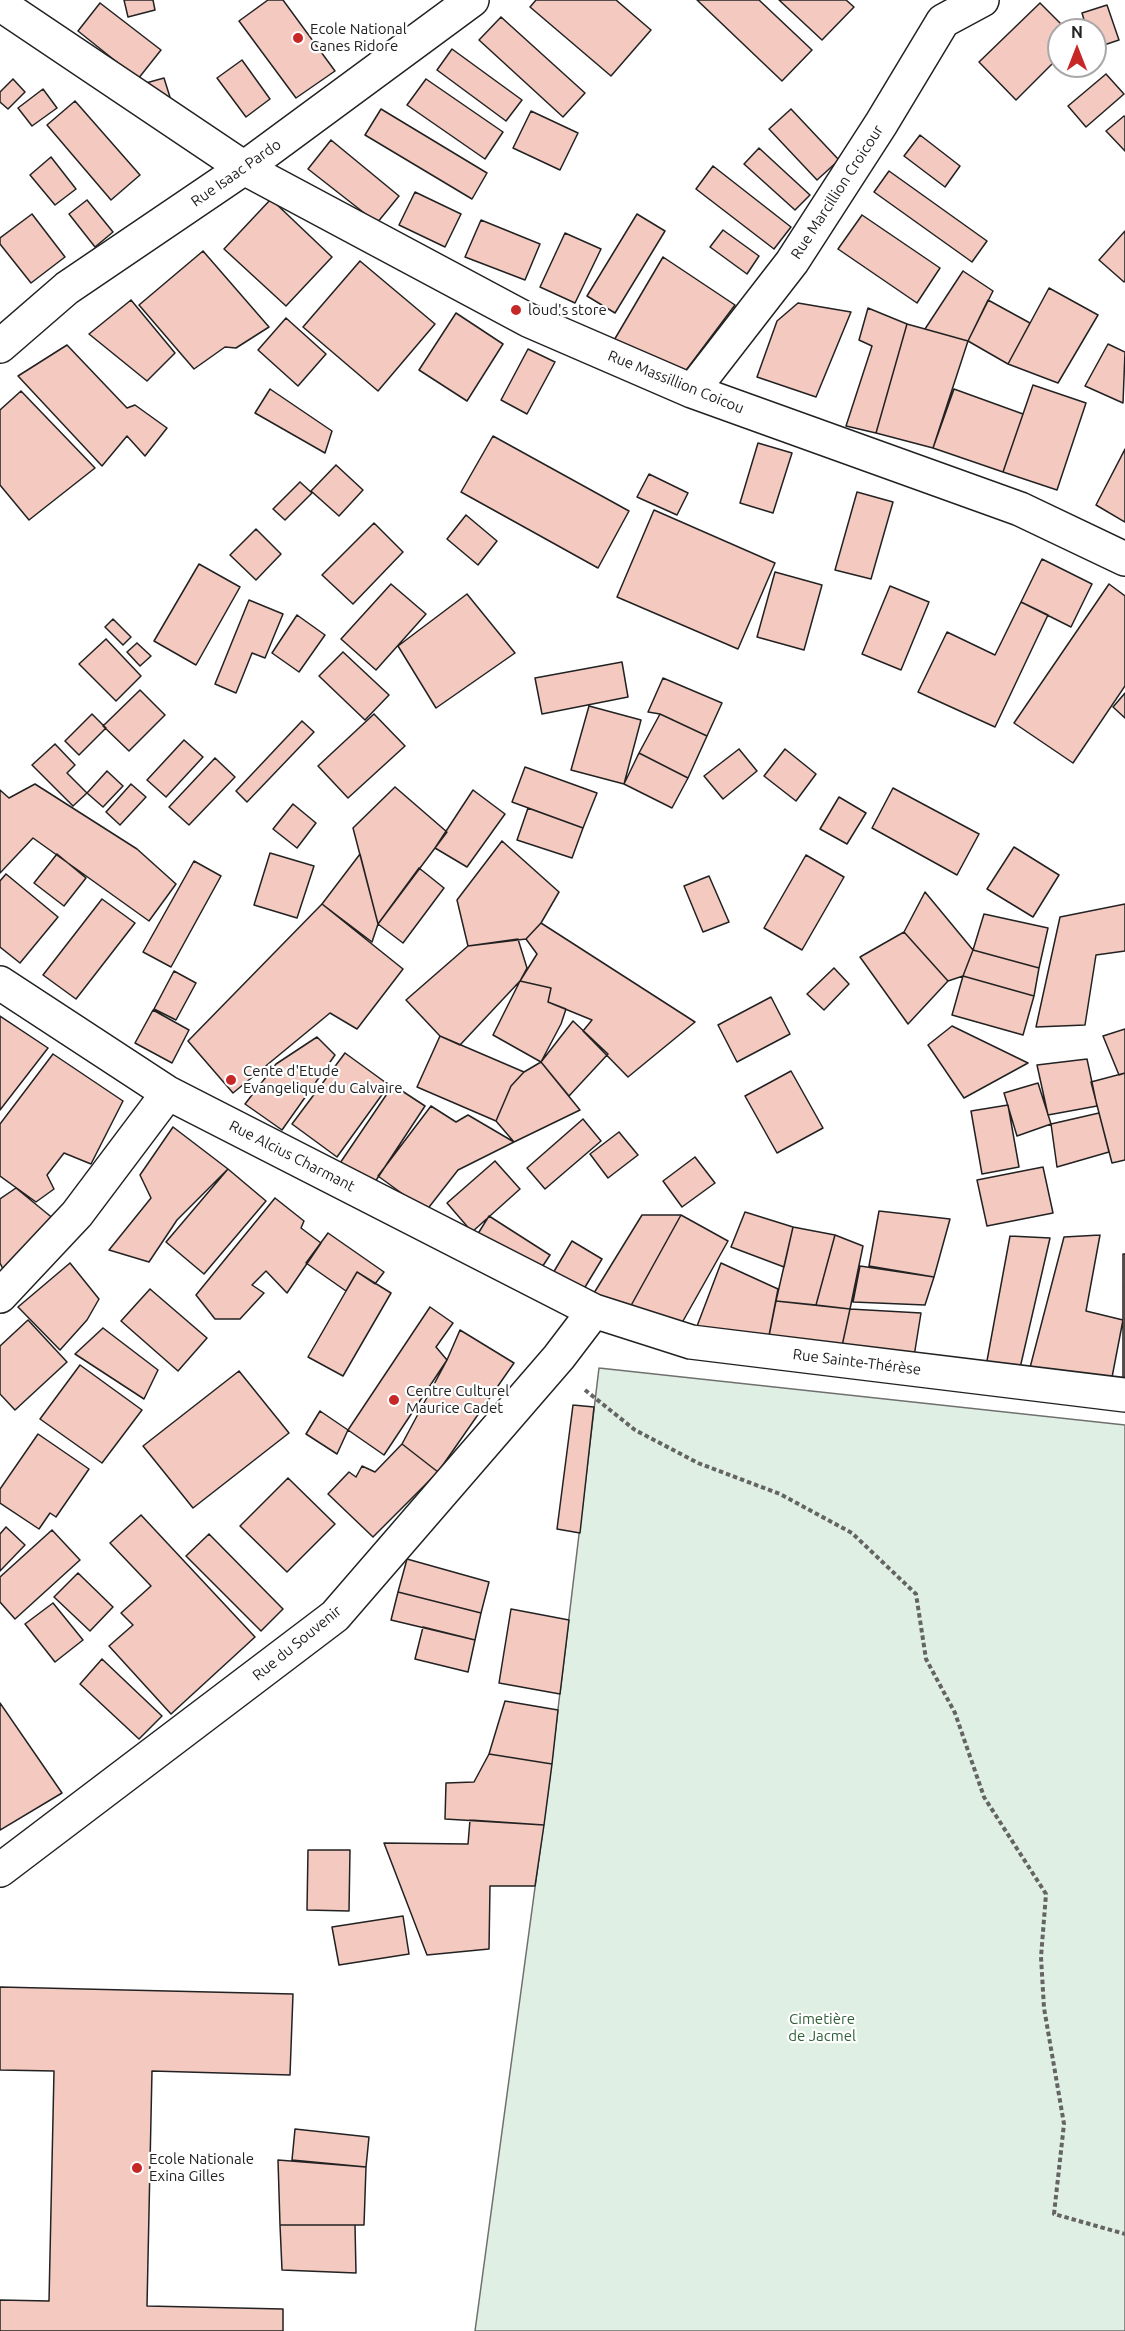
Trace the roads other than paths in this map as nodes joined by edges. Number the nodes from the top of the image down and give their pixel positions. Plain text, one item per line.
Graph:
1 (472, 0) edge
2 (982, 0) edge
3 (0, 4) edge
4 (244, 168) junction
5 (0, 346) edge
6 (692, 391) junction
7 (1125, 559) edge
8 (0, 983) edge
9 (168, 1093) junction
10 (0, 1296) edge
11 (594, 1311) junction
12 (1125, 1395) edge
13 (0, 1870) edge

1 - 4 street, Rue Isaac Pardo
2 - 6 street, Rue Marcillion Croicour
3 - 4 street, Rue Massillion Coicou
4 - 5 street, Rue Isaac Pardo
4 - 6 street, Rue Massillion Coicou
6 - 7 street, Rue Massillion Coicou
8 - 9 street, Rue Alcius Charmant
9 - 10 street
9 - 11 street, Rue Alcius Charmant
11 - 12 street, Rue Sainte-Thérèse
11 - 13 street, Rue du Souvenir

